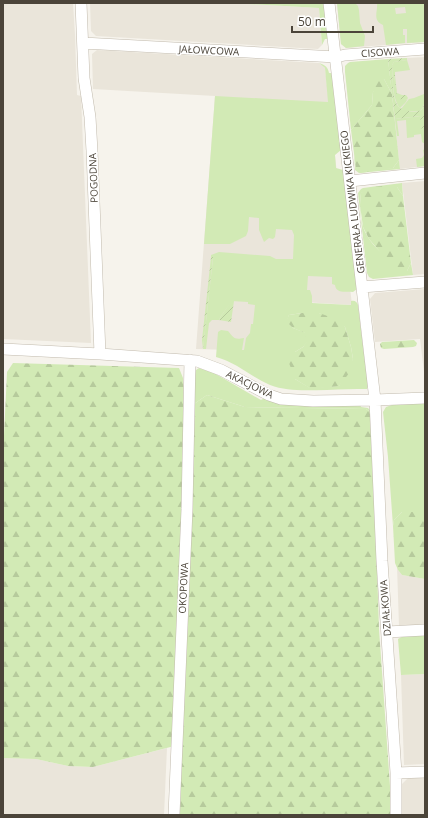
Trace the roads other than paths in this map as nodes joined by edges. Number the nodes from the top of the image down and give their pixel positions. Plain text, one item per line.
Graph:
1 (81, 3) edge
2 (329, 3) edge
3 (83, 43) junction
4 (425, 49) edge
5 (336, 57) junction
6 (425, 173) edge
7 (350, 182) junction
8 (425, 282) edge
9 (362, 287) junction
10 (3, 349) edge
11 (100, 354) junction
12 (190, 360) junction
13 (425, 398) edge
14 (375, 400) junction
15 (425, 630) edge
16 (387, 632) junction
17 (425, 772) edge
18 (396, 773) junction
19 (174, 815) edge
20 (396, 815) edge

1 - 3 street, POGODNA
2 - 5 street, GENERAŁA LUDWIKA KICKIEGO
3 - 5 street, JAŁOWCOWA
3 - 11 street, POGODNA
4 - 5 street, CISOWA
5 - 7 street, GENERAŁA LUDWIKA KICKIEGO
6 - 7 street
7 - 9 street, GENERAŁA LUDWIKA KICKIEGO
8 - 9 street
9 - 14 street, GENERAŁA LUDWIKA KICKIEGO
10 - 11 street, AKACJOWA
11 - 12 street, AKACJOWA
12 - 14 street, AKACJOWA
12 - 19 street, OKOPOWA
13 - 14 street, AKACJOWA
14 - 16 street, DZIAŁKOWA
15 - 16 street
16 - 18 street, DZIAŁKOWA
17 - 18 street
18 - 20 street, DZIAŁKOWA

